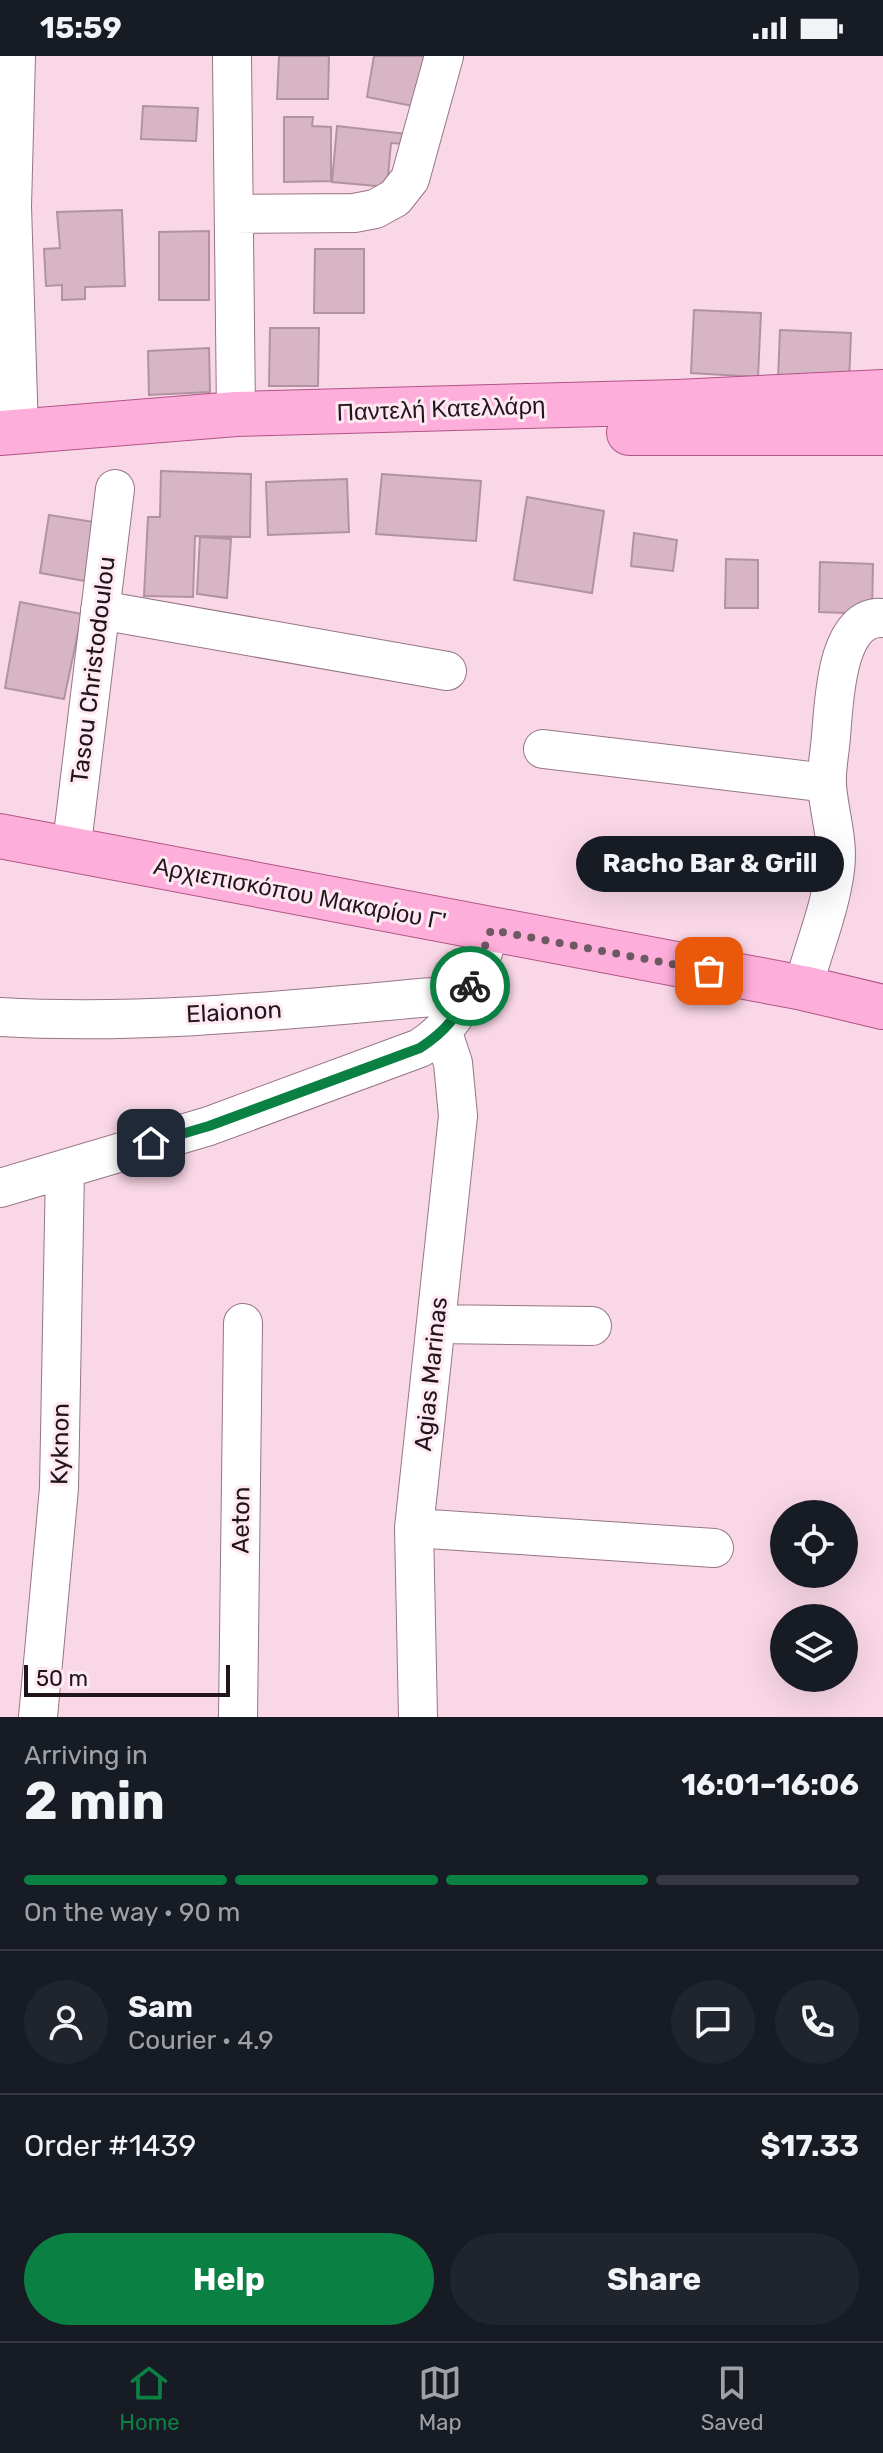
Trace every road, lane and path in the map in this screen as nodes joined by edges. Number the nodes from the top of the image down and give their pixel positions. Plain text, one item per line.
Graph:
1 (16, 56) edge
2 (232, 56) edge
3 (444, 56) edge
4 (6, 206) edge
5 (235, 214) junction
6 (883, 392) edge
7 (236, 414) junction
8 (883, 433) edge
9 (6, 442) edge
10 (115, 489) dead end
11 (100, 610) junction
12 (883, 618) edge
13 (447, 671) dead end
14 (543, 749) dead end
15 (827, 783) junction
16 (0, 836) edge
17 (71, 852) junction
18 (491, 930) junction
19 (803, 988) junction
20 (467, 994) junction
21 (883, 1007) edge
22 (0, 1017) edge
23 (443, 1033) junction
24 (65, 1169) junction
25 (0, 1188) edge
26 (243, 1323) dead end
27 (436, 1324) junction
28 (592, 1326) dead end
29 (414, 1528) junction
30 (714, 1548) dead end
31 (38, 1717) edge
32 (238, 1717) edge
33 (418, 1717) edge

1 - 4 street
2 - 5 street
3 - 5 street
4 - 9 street
5 - 7 street
6 - 7 main road, Παντελή Κατελλάρη
7 - 9 main road, Παντελή Κατελλάρη
8 - 9 main road, Παντελή Κατελλάρη
10 - 11 street, Tasou Christodoulou
11 - 13 street
11 - 17 street, Tasou Christodoulou
12 - 15 street
14 - 15 street
15 - 19 street
16 - 17 main road, Αρχιεπισκόπου Μακαρίου Γ'
17 - 18 main road, Αρχιεπισκόπου Μακαρίου Γ'
18 - 19 main road, Αρχιεπισκόπου Μακαρίου Γ'
18 - 20 street
19 - 21 main road, Αρχιεπισκόπου Μακαρίου Γ'
20 - 22 street, Elaionon
20 - 23 street
23 - 24 street
23 - 27 street, Agias Marinas
24 - 25 street
24 - 31 street, Kyknon
26 - 32 street, Aeton
27 - 28 street
27 - 29 street, Agias Marinas
29 - 30 street
29 - 33 street, Agias Marinas

